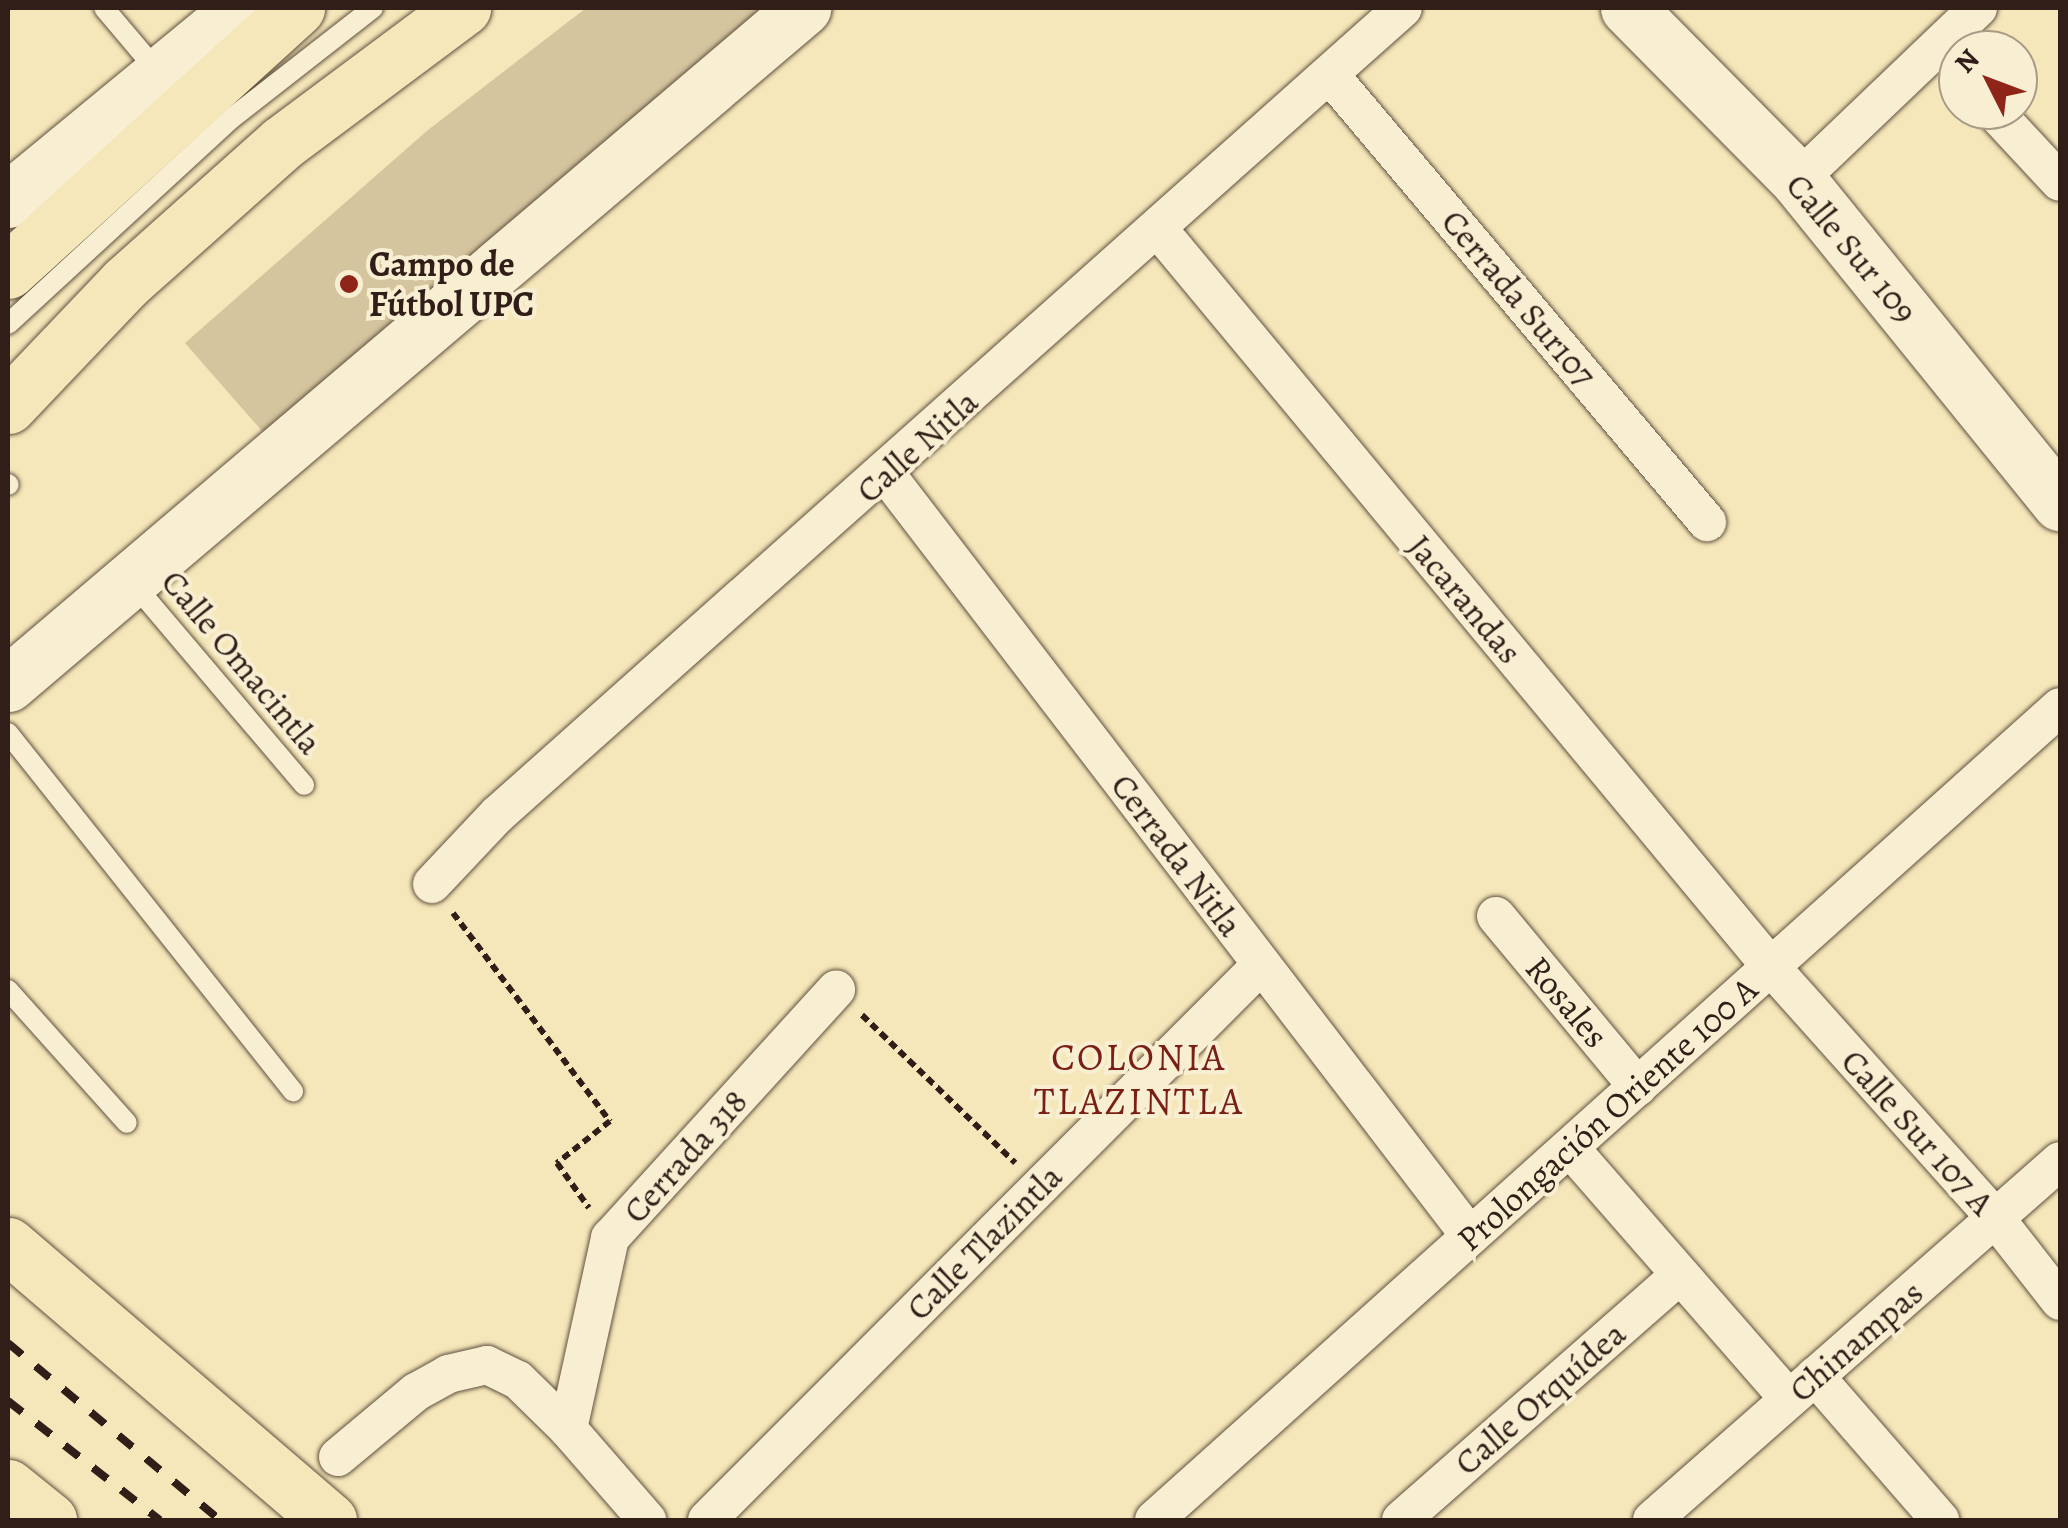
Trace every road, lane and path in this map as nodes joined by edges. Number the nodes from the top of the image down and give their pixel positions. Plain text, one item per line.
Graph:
1 (104, 8) edge
2 (241, 8) edge
3 (298, 8) edge
4 (374, 8) edge
5 (463, 8) edge
6 (803, 8) edge
7 (1402, 8) edge
8 (1628, 8) edge
9 (1978, 8) edge
10 (1965, 30) edge
11 (1938, 67) edge
12 (160, 74) junction
13 (1330, 74) junction
14 (2012, 130) edge
15 (1798, 180) junction
16 (2060, 182) edge
17 (31, 211) edge
18 (1159, 230) junction
19 (8, 271) edge
20 (8, 324) edge
21 (8, 406) edge
22 (886, 474) junction
23 (2060, 504) edge
24 (1707, 522) dead end
25 (130, 580) junction
26 (20, 652) edge
27 (2060, 707) edge
28 (8, 733) edge
29 (304, 786) dead end
30 (432, 884) joint
31 (1496, 916) dead end
32 (1260, 965) junction
33 (1770, 968) junction
34 (8, 990) edge
35 (836, 990) joint
36 (1638, 1087) junction
37 (293, 1091) dead end
38 (127, 1123) dead end
39 (1570, 1148) junction
40 (2060, 1162) edge
41 (1040, 1186) junction
42 (1996, 1219) junction
43 (1470, 1236) junction
44 (610, 1238) junction
45 (8, 1245) edge
46 (1680, 1275) junction
47 (2060, 1301) edge
48 (1802, 1388) junction
49 (568, 1429) junction
50 (338, 1457) dead end
51 (8, 1487) edge
52 (49, 1520) edge
53 (329, 1520) edge
54 (647, 1520) edge
55 (708, 1520) edge
56 (1154, 1520) edge
57 (1401, 1520) edge
58 (1652, 1520) edge
59 (1940, 1520) edge

1 - 12 lane
2 - 12 street
3 - 17 main road
4 - 20 lane
5 - 21 main road
6 - 25 street
7 - 13 street, Calle Nitla
8 - 15 street, Calle Sur 109
9 - 10 street
11 - 15 street
12 - 17 street
13 - 18 street, Calle Nitla
13 - 24 street, Cerrada Sur107
14 - 16 street
15 - 23 street, Calle Sur 109
17 - 19 main road
18 - 22 street, Calle Nitla
18 - 33 street, Jacarandas
22 - 30 street, Calle Nitla
22 - 32 street, Cerrada Nitla
25 - 26 street
25 - 29 lane, Calle Omacintla
27 - 33 street, Prolongación Oriente 100 A
28 - 37 lane
30 - 44 path, Cerrada 318
31 - 36 street, Rosales
32 - 41 street, Calle Tlazintla
32 - 43 street, Cerrada Nitla
33 - 36 street, Prolongación Oriente 100 A
33 - 42 street, Calle Sur 107 A
34 - 38 lane
35 - 41 path
35 - 44 street, Cerrada 318
36 - 39 street, Prolongación Oriente 100 A
39 - 43 street, Prolongación Oriente 100 A
39 - 46 street
40 - 42 street, Chinampas
41 - 55 street, Calle Tlazintla
42 - 47 street, Calle Sur 107 A
42 - 48 street, Chinampas
43 - 56 street, Prolongación Oriente 100 A
44 - 49 street
45 - 53 main road
46 - 48 street
46 - 57 street, Calle Orquídea
48 - 58 street, Chinampas
48 - 59 street
49 - 50 street
49 - 54 street
51 - 52 main road

